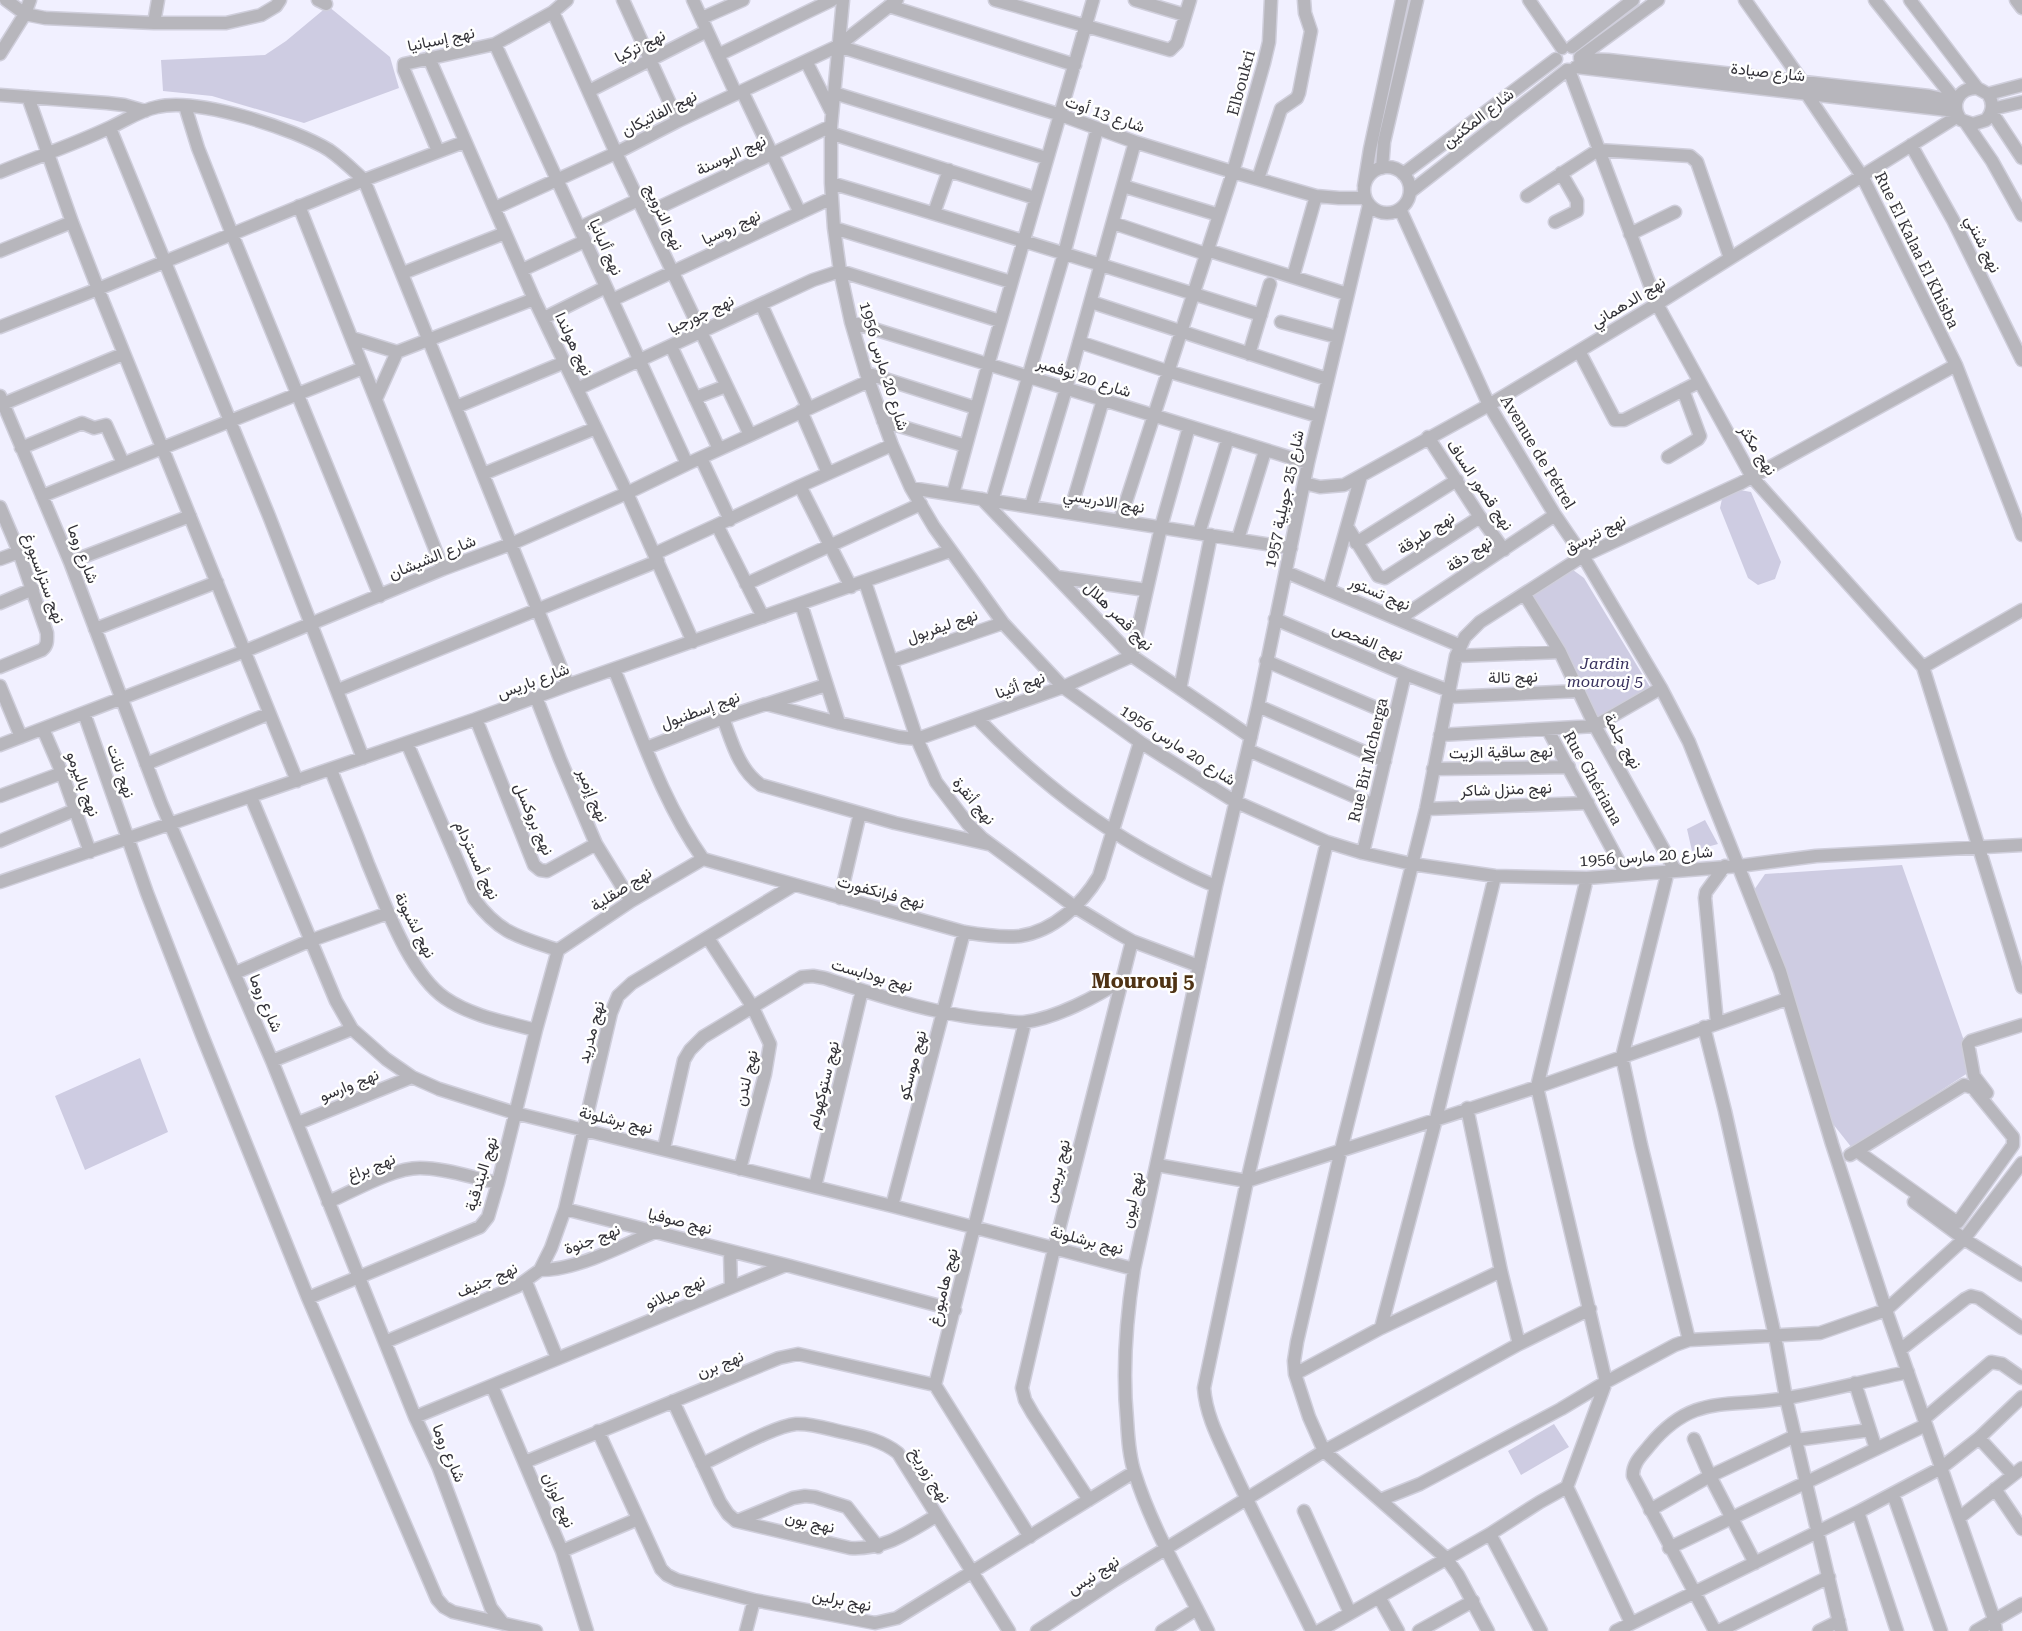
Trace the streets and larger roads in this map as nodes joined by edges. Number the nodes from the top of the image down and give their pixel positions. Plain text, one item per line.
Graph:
1 (6, 0) edge
2 (30, 0) edge
3 (158, 0) edge
4 (280, 0) edge
5 (623, 0) edge
6 (693, 0) edge
7 (743, 0) edge
8 (832, 0) edge
9 (843, 0) edge
10 (995, 0) edge
11 (1092, 0) edge
12 (1135, 0) edge
13 (1190, 0) edge
14 (1270, 0) edge
15 (1304, 0) edge
16 (1402, 0) edge
17 (1416, 0) edge
18 (1529, 0) edge
19 (1633, 0) edge
20 (1658, 0) edge
21 (1745, 0) edge
22 (1875, 0) edge
23 (1910, 0) edge
24 (2016, 0) edge
25 (893, 3) edge
26 (559, 4) edge
27 (2022, 8) edge
28 (25, 14) junction
29 (1185, 15) junction
30 (702, 18) junction
31 (154, 23) junction
32 (1085, 27) junction
33 (707, 31) junction
34 (495, 44) junction
35 (837, 46) junction
36 (1563, 52) junction
37 (0, 54) edge
38 (718, 55) junction
39 (429, 58) junction
40 (650, 59) junction
41 (806, 61) junction
42 (1075, 65) junction
43 (1574, 65) junction
44 (1802, 81) junction
45 (2022, 85) edge
46 (589, 91) junction
47 (1982, 91) junction
48 (739, 92) junction
49 (834, 93) junction
50 (1806, 93) junction
51 (0, 95) edge
52 (28, 97) junction
53 (2022, 102) edge
54 (185, 106) junction
55 (1958, 110) junction
56 (1992, 110) junction
57 (145, 111) junction
58 (1061, 116) junction
59 (678, 121) junction
60 (831, 124) junction
61 (110, 128) junction
62 (1097, 129) junction
63 (465, 142) junction
64 (1135, 142) junction
65 (1911, 145) junction
66 (1598, 150) junction
67 (438, 151) junction
68 (47, 153) junction
69 (616, 153) junction
70 (773, 154) junction
71 (1046, 158) junction
72 (2022, 158) edge
73 (1382, 168) junction
74 (949, 170) junction
75 (0, 172) edge
76 (1233, 172) junction
77 (1562, 173) junction
78 (1403, 174) junction
79 (1862, 176) junction
80 (1258, 179) junction
81 (364, 180) junction
82 (558, 180) junction
83 (831, 183) junction
84 (1123, 186) junction
85 (1410, 192) junction
86 (1316, 196) junction
87 (1366, 196) junction
88 (1527, 196) dead end
89 (832, 198) junction
90 (1035, 198) junction
91 (638, 200) junction
92 (298, 206) junction
93 (495, 208) junction
94 (1400, 209) junction
95 (1675, 212) dead end
96 (800, 213) junction
97 (934, 213) junction
98 (645, 214) junction
99 (1219, 215) junction
100 (2022, 215) edge
101 (72, 222) junction
102 (1556, 222) dead end
103 (1113, 223) junction
104 (579, 228) junction
105 (834, 228) junction
106 (505, 233) junction
107 (232, 234) junction
108 (1630, 234) junction
109 (1023, 240) junction
110 (585, 241) junction
111 (0, 251) edge
112 (1207, 252) junction
113 (1064, 254) junction
114 (1730, 258) junction
115 (166, 262) junction
116 (1101, 266) junction
117 (522, 270) junction
118 (840, 271) junction
119 (403, 273) junction
120 (672, 273) junction
121 (1293, 277) junction
122 (1011, 282) junction
123 (1270, 284) dead end
124 (606, 287) junction
125 (98, 290) junction
126 (1193, 294) junction
127 (1347, 294) junction
128 (534, 299) junction
129 (612, 300) junction
130 (1090, 302) junction
131 (761, 304) junction
132 (1656, 304) junction
133 (1261, 315) junction
134 (544, 318) junction
135 (1000, 321) junction
136 (1281, 321) dead end
137 (850, 322) junction
138 (0, 327) edge
139 (701, 332) junction
140 (1180, 332) junction
141 (1337, 337) junction
142 (352, 338) junction
143 (429, 340) junction
144 (1079, 342) junction
145 (670, 346) junction
146 (1579, 351) junction
147 (397, 352) junction
148 (123, 354) junction
149 (1249, 354) junction
150 (640, 360) junction
151 (2022, 360) edge
152 (565, 362) junction
153 (988, 365) junction
154 (1956, 365) junction
155 (363, 368) junction
156 (1167, 371) junction
157 (1029, 376) junction
158 (867, 377) junction
159 (1327, 379) junction
160 (1699, 382) junction
161 (726, 386) junction
162 (577, 389) junction
163 (1066, 389) junction
164 (1683, 390) junction
165 (296, 393) junction
166 (695, 398) junction
167 (376, 399) junction
168 (1, 400) edge
169 (1103, 400) junction
170 (1489, 405) junction
171 (456, 407) junction
172 (976, 408) junction
173 (805, 410) junction
174 (1153, 416) junction
175 (1318, 416) junction
176 (230, 420) junction
177 (883, 421) junction
178 (1189, 427) junction
179 (596, 429) junction
180 (750, 435) junction
181 (1428, 437) junction
182 (1228, 438) junction
183 (892, 445) junction
184 (966, 446) junction
185 (161, 447) junction
186 (21, 448) junction
187 (719, 449) junction
188 (1264, 451) junction
189 (1668, 457) dead end
190 (700, 458) junction
191 (123, 463) junction
192 (1308, 463) junction
193 (687, 464) junction
194 (828, 473) junction
195 (483, 474) junction
196 (1361, 476) junction
197 (1752, 477) junction
198 (1457, 480) junction
199 (1304, 483) junction
200 (800, 486) junction
201 (911, 488) junction
202 (627, 493) junction
203 (953, 494) junction
204 (42, 496) junction
205 (987, 500) junction
206 (921, 504) junction
207 (1031, 506) junction
208 (0, 507) edge
209 (1070, 512) junction
210 (1556, 515) junction
211 (190, 516) junction
212 (1480, 518) junction
213 (730, 520) junction
214 (1120, 520) junction
215 (717, 525) junction
216 (1161, 527) junction
217 (1348, 528) junction
218 (1205, 534) junction
219 (2022, 535) edge
220 (1238, 539) junction
221 (1356, 543) junction
222 (511, 544) junction
223 (830, 545) junction
224 (1291, 548) junction
225 (1504, 550) junction
226 (950, 551) junction
227 (19, 552) junction
228 (1583, 556) junction
229 (656, 557) junction
230 (0, 559) edge
231 (70, 562) junction
232 (443, 569) junction
233 (1286, 572) junction
234 (1057, 577) junction
235 (217, 582) junction
236 (865, 582) junction
237 (746, 584) junction
238 (850, 587) junction
239 (33, 590) junction
240 (1146, 590) junction
241 (1329, 590) junction
242 (1525, 595) junction
243 (380, 596) junction
244 (0, 603) edge
245 (801, 604) junction
246 (2022, 610) edge
247 (537, 611) junction
248 (763, 617) junction
249 (1275, 619) junction
250 (1399, 619) junction
251 (1003, 623) junction
252 (311, 624) junction
253 (95, 629) junction
254 (693, 642) junction
255 (245, 651) junction
256 (1459, 651) junction
257 (1560, 652) junction
258 (1132, 656) junction
259 (892, 661) junction
260 (1266, 661) junction
261 (0, 667) edge
262 (1923, 667) junction
263 (614, 669) junction
264 (1405, 674) junction
265 (568, 685) junction
266 (826, 685) junction
267 (0, 686) edge
268 (1063, 687) junction
269 (1661, 688) junction
270 (1180, 689) junction
271 (338, 690) junction
272 (1579, 691) junction
273 (1449, 694) junction
274 (536, 697) junction
275 (121, 698) junction
276 (766, 704) junction
277 (1258, 706) junction
278 (84, 713) junction
279 (268, 714) junction
280 (1395, 716) junction
281 (723, 718) junction
282 (977, 718) junction
283 (476, 720) junction
284 (839, 723) junction
285 (1595, 726) junction
286 (43, 729) junction
287 (1548, 730) junction
288 (1440, 735) junction
289 (21, 737) junction
290 (1251, 737) junction
291 (917, 739) junction
292 (1140, 741) junction
293 (407, 743) junction
294 (0, 745) edge
295 (646, 748) junction
296 (1248, 750) junction
297 (363, 758) junction
298 (1385, 761) junction
299 (146, 764) junction
300 (1569, 767) junction
301 (1433, 769) junction
302 (331, 770) junction
303 (62, 773) junction
304 (297, 781) junction
305 (0, 796) edge
306 (251, 797) junction
307 (1234, 801) junction
308 (1588, 803) junction
309 (1374, 805) junction
310 (1426, 809) junction
311 (75, 810) junction
312 (860, 813) junction
313 (170, 824) junction
314 (1113, 833) junction
315 (128, 839) junction
316 (0, 841) edge
317 (1327, 842) junction
318 (596, 844) junction
319 (2022, 844) edge
320 (992, 845) junction
321 (1978, 848) junction
322 (90, 852) junction
323 (1363, 853) junction
324 (703, 859) junction
325 (1412, 864) junction
326 (1725, 866) junction
327 (1738, 866) junction
328 (1672, 871) junction
329 (1626, 874) junction
330 (1494, 876) junction
331 (1587, 878) junction
332 (0, 882) edge
333 (794, 885) junction
334 (1216, 886) junction
335 (840, 898) junction
336 (631, 901) junction
337 (1075, 907) junction
338 (388, 913) junction
339 (964, 932) junction
340 (708, 938) junction
341 (309, 941) junction
342 (1132, 941) junction
343 (558, 950) junction
344 (1199, 966) junction
345 (235, 973) junction
346 (1122, 980) junction
347 (2022, 987) edge
348 (862, 990) junction
349 (1096, 996) junction
350 (1787, 999) junction
351 (752, 1006) junction
352 (1114, 1008) junction
353 (943, 1012) junction
354 (1025, 1022) junction
355 (1717, 1023) junction
356 (2022, 1025) edge
357 (1704, 1028) junction
358 (352, 1029) junction
359 (536, 1030) junction
360 (1622, 1057) junction
361 (272, 1061) junction
362 (412, 1077) junction
363 (1537, 1087) junction
364 (1467, 1108) junction
365 (515, 1113) junction
366 (1436, 1119) junction
367 (298, 1123) junction
368 (584, 1129) junction
369 (2020, 1134) dead end
370 (1832, 1144) junction
371 (664, 1148) junction
372 (1341, 1150) junction
373 (1854, 1153) junction
374 (2022, 1163) edge
375 (1157, 1165) junction
376 (740, 1169) junction
377 (1247, 1181) junction
378 (498, 1183) junction
379 (815, 1187) junction
380 (328, 1202) junction
381 (892, 1206) junction
382 (565, 1209) junction
383 (975, 1228) junction
384 (655, 1232) junction
385 (1964, 1239) junction
386 (1054, 1249) junction
387 (730, 1251) junction
388 (786, 1265) junction
389 (1134, 1269) junction
390 (540, 1270) junction
391 (1501, 1271) junction
392 (2022, 1275) edge
393 (358, 1277) junction
394 (526, 1282) junction
395 (731, 1287) junction
396 (308, 1298) junction
397 (1590, 1309) junction
398 (955, 1310) junction
399 (1886, 1310) junction
400 (1381, 1328) junction
401 (2022, 1328) edge
402 (1775, 1336) junction
403 (1689, 1340) junction
404 (385, 1342) junction
405 (1519, 1344) junction
406 (1900, 1350) junction
407 (557, 1358) junction
408 (1908, 1372) junction
409 (1295, 1374) junction
410 (2022, 1378) edge
411 (1606, 1382) junction
412 (1855, 1383) junction
413 (935, 1385) junction
414 (492, 1386) junction
415 (2022, 1397) edge
416 (1786, 1398) junction
417 (673, 1401) junction
418 (415, 1417) junction
419 (1925, 1422) junction
420 (1870, 1430) junction
421 (598, 1431) junction
422 (1796, 1438) junction
423 (1979, 1438) junction
424 (1694, 1439) dead end
425 (1876, 1449) junction
426 (1324, 1451) junction
427 (525, 1462) junction
428 (702, 1464) junction
429 (1941, 1468) junction
430 (1134, 1472) junction
431 (2017, 1472) edge
432 (1710, 1476) junction
433 (1807, 1482) junction
434 (1567, 1487) junction
435 (1995, 1489) junction
436 (1893, 1494) junction
437 (1246, 1498) junction
438 (1089, 1500) junction
439 (1380, 1500) junction
440 (1650, 1510) junction
441 (1304, 1511) dead end
442 (1858, 1512) junction
443 (936, 1515) junction
444 (1959, 1518) junction
445 (638, 1519) junction
446 (1732, 1519) junction
447 (736, 1521) junction
448 (2022, 1529) edge
449 (1818, 1532) junction
450 (1490, 1534) junction
451 (1030, 1537) junction
452 (878, 1547) junction
453 (1167, 1548) junction
454 (1670, 1548) junction
455 (562, 1551) junction
456 (1446, 1558) junction
457 (1755, 1563) junction
458 (972, 1572) junction
459 (1829, 1577) junction
460 (1693, 1593) junction
461 (1379, 1597) junction
462 (754, 1600) junction
463 (1473, 1601) junction
464 (2022, 1604) edge
465 (1197, 1609) junction
466 (1350, 1613) junction
467 (502, 1622) junction
468 (1995, 1625) edge
469 (1840, 1626) edge
470 (1628, 1628) edge
471 (536, 1631) edge
472 (587, 1631) edge
473 (746, 1631) edge
474 (1009, 1631) edge
475 (1037, 1631) edge
476 (1162, 1631) edge
477 (1208, 1631) edge
478 (1312, 1631) edge
479 (1319, 1631) edge
480 (1398, 1631) edge
481 (1419, 1631) edge
482 (1488, 1631) edge
483 (1541, 1631) edge
484 (1717, 1631) edge
485 (1819, 1631) edge
486 (1897, 1631) edge
487 (1941, 1631) edge
488 (1976, 1631) edge

1 - 28 street
2 - 28 street
3 - 31 street
4 - 31 street
5 - 40 street
6 - 30 street
7 - 30 street
8 - 38 street
9 - 35 street, شارع 20 مارس 1956
10 - 32 street
11 - 32 street
12 - 29 street
13 - 29 street
14 - 76 street, Elboukri
15 - 80 street
16 - 87 street, شارع 25 جويلية 1957
17 - 73 street
18 - 36 street
19 - 36 street, شارع المكنين
20 - 43 street, شارع المكنين
21 - 44 street, Rue El Kalaa El Khisba
22 - 55 street
23 - 47 street
24 - 27 street
25 - 35 street, نهج الفاتيكان
25 - 42 street
26 - 34 street, نهج إسبانيا
26 - 46 street, نهج النرويج
28 - 31 street
28 - 37 street
29 - 32 street
30 - 33 street
32 - 42 street
33 - 38 street
33 - 40 street, نهج تركيا
34 - 39 street, نهج إسبانيا
34 - 82 street, نهج ألبانيا
35 - 41 street, نهج الفاتيكان
35 - 49 street, شارع 20 مارس 1956
35 - 58 street, شارع 13 أوت
36 - 43 street
36 - 43 street
36 - 78 street, شارع المكنين
38 - 48 street
39 - 63 street, نهج هولندا
39 - 67 street, نهج إسبانيا
40 - 46 street, نهج تركيا
40 - 59 street
41 - 48 street, نهج الفاتيكان
41 - 60 street
42 - 58 street
43 - 44 street, شارع صيادة
43 - 50 street, شارع صيادة
43 - 66 street, نهج مكثر
43 - 85 street, شارع المكنين
44 - 50 street, Rue El Kalaa El Khisba
44 - 55 street, شارع صيادة
45 - 47 street
46 - 69 street, نهج النرويج
47 - 55 street
47 - 56 street
48 - 59 street, نهج الفاتيكان
48 - 70 street
49 - 60 street, شارع 20 مارس 1956
49 - 71 street
50 - 55 street, شارع صيادة
50 - 79 street, Rue El Kalaa El Khisba
51 - 52 street
52 - 57 street
52 - 68 street
53 - 56 street
54 - 57 street
54 - 81 street
54 - 107 street
55 - 56 street
55 - 65 street, نهج الدهماني
55 - 100 street
56 - 72 street
57 - 61 street
58 - 62 street, شارع 13 أوت
58 - 71 street
59 - 69 street, نهج الفاتيكان
60 - 70 street, نهج البوسنة
60 - 74 street
60 - 83 street, شارع 20 مارس 1956
61 - 68 street
61 - 115 street
62 - 64 street, شارع 13 أوت
62 - 113 street
63 - 67 street
63 - 93 street, نهج هولندا
64 - 76 street, شارع 13 أوت
64 - 84 street
65 - 79 street, نهج الدهماني
65 - 151 street, نهج شنني
66 - 77 street
66 - 108 street, نهج مكثر
66 - 114 street
67 - 81 street
68 - 75 street
68 - 101 street
69 - 82 street, نهج الفاتيكان
69 - 91 street, نهج النرويج
70 - 96 street
70 - 98 street, نهج البوسنة
71 - 90 street
73 - 78 street
73 - 87 street
74 - 90 street
74 - 97 street
76 - 80 street, شارع 13 أوت
76 - 99 street, Elboukri
77 - 88 street
77 - 102 street
78 - 85 street
79 - 114 street, نهج الدهماني
79 - 154 street, Rue El Kalaa El Khisba
80 - 86 street, شارع 13 أوت
81 - 92 street
81 - 119 street
82 - 93 street, نهج الفاتيكان
82 - 104 street, نهج ألبانيا
83 - 89 street, شارع 20 مارس 1956
83 - 97 street
84 - 99 street
84 - 103 street
85 - 94 street
86 - 87 street, شارع 13 أوت
86 - 121 street
87 - 94 street
87 - 127 street, شارع 25 جويلية 1957
89 - 96 street, نهج روسيا
89 - 105 street, شارع 20 مارس 1956
90 - 109 street
91 - 98 street, نهج النرويج
91 - 104 street
92 - 107 street
92 - 142 street
93 - 106 street, نهج هولندا
94 - 170 street, Avenue de Pétrel
95 - 108 street
96 - 120 street, نهج روسيا
97 - 109 street
98 - 120 street, نهج النرويج
99 - 112 street, Elboukri
101 - 111 street
101 - 125 street
103 - 112 street
103 - 116 street
104 - 110 street, نهج ألبانيا
105 - 118 street, شارع 20 مارس 1956
105 - 122 street
106 - 117 street, نهج هولندا
106 - 119 street
107 - 115 street
107 - 165 street
108 - 132 street, نهج مكثر
109 - 113 street
109 - 122 street
110 - 117 street
110 - 124 street, نهج ألبانيا
112 - 121 street
112 - 126 street, Elboukri
113 - 116 street
113 - 157 street
114 - 132 street, نهج الدهماني
115 - 125 street
115 - 176 street
116 - 126 street
116 - 130 street
117 - 128 street, نهج هولندا
118 - 131 street, نهج جورجيا
118 - 135 street
118 - 137 street, شارع 20 مارس 1956
119 - 143 street
120 - 129 street, نهج روسيا
120 - 139 street, نهج النرويج
121 - 127 street
122 - 135 street
123 - 133 street
124 - 129 street, نهج ألبانيا
124 - 134 street
125 - 138 street
125 - 148 street
126 - 133 street
126 - 140 street, Elboukri
127 - 141 street, شارع 25 جويلية 1957
128 - 134 street, نهج هولندا
128 - 143 street
129 - 150 street, نهج ألبانيا
130 - 140 street
130 - 144 street
131 - 139 street, نهج جورجيا
131 - 173 street
132 - 146 street, نهج الدهماني
132 - 160 street, نهج مكثر
133 - 149 street
134 - 152 street, نهج هولندا
135 - 153 street
136 - 141 street
137 - 153 street, شارع 20 نوفمبر
137 - 158 street, شارع 20 مارس 1956
139 - 145 street, نهج جورجيا
139 - 161 street, نهج النرويج
140 - 149 street
140 - 156 street, Elboukri
141 - 159 street, شارع 25 جويلية 1957
142 - 147 street
142 - 155 street
143 - 147 street
143 - 171 street
144 - 156 street
144 - 163 street
145 - 150 street, نهج جورجيا
145 - 166 street
146 - 164 street
146 - 170 street, نهج الدهماني
147 - 167 street
148 - 168 street
148 - 185 street
149 - 159 street
150 - 162 street, نهج جورجيا
150 - 193 street, نهج ألبانيا
152 - 162 street, نهج هولندا
152 - 171 street
153 - 157 street, شارع 20 نوفمبر
153 - 172 street
154 - 197 street, نهج تبرسق
154 - 219 street, Rue El Kalaa El Khisba
155 - 165 street
155 - 167 street
156 - 174 street, Elboukri
156 - 175 street
157 - 163 street, شارع 20 نوفمبر
157 - 205 street
158 - 172 street
158 - 173 street, شارع الشيشان
158 - 177 street, شارع 20 مارس 1956
159 - 175 street, شارع 25 جويلية 1957
160 - 164 street
160 - 197 street, نهج مكثر
161 - 166 street
161 - 180 street, نهج النرويج
162 - 179 street, نهج هولندا
163 - 169 street, شارع 20 نوفمبر
163 - 207 street
164 - 189 street
165 - 176 street
165 - 243 street
166 - 187 street
167 - 232 street
168 - 186 street, شارع روما
169 - 174 street, شارع 20 نوفمبر
169 - 209 street
170 - 181 street, نهج الدهماني
170 - 210 street, Avenue de Pétrel
171 - 195 street
172 - 184 street
173 - 180 street, شارع الشيشان
173 - 194 street
174 - 178 street, شارع 20 نوفمبر
174 - 214 street, Elboukri
175 - 192 street, شارع 25 جويلية 1957
176 - 185 street
176 - 252 street
177 - 183 street, شارع 20 مارس 1956
177 - 184 street
178 - 182 street, شارع 20 نوفمبر
178 - 216 street
179 - 195 street
179 - 202 street, نهج هولندا
180 - 187 street, شارع الشيشان
181 - 196 street, نهج الدهماني
181 - 198 street, نهج قصور الساف
182 - 188 street, شارع 20 نوفمبر
182 - 218 street
183 - 194 street
183 - 201 street, شارع 20 مارس 1956
184 - 203 street
185 - 191 street
185 - 211 street
186 - 191 street
186 - 204 street, شارع روما
187 - 190 street, شارع الشيشان
188 - 192 street, شارع 20 نوفمبر
188 - 220 street
190 - 193 street, شارع الشيشان
190 - 213 street
191 - 204 street
192 - 199 street, شارع 25 جويلية 1957
193 - 202 street, شارع الشيشان
194 - 200 street
195 - 222 street
196 - 199 street, نهج الدهماني
196 - 217 street
197 - 228 street, نهج تبرسق
197 - 262 street, نهج مكثر
198 - 212 street, نهج قصور الساف
198 - 221 street
199 - 224 street, شارع 25 جويلية 1957
200 - 213 street
200 - 223 street
201 - 203 street, نهج الادريسي
201 - 206 street, شارع 20 مارس 1956
202 - 222 street, شارع الشيشان
202 - 229 street, نهج هولندا
203 - 205 street, نهج الادريسي
204 - 231 street, شارع روما
205 - 207 street, نهج الادريسي
205 - 234 street, نهج قصر هلال
206 - 223 street
206 - 226 street, شارع 20 مارس 1956
207 - 209 street, نهج الادريسي
208 - 227 street, نهج ستراسبورغ
209 - 214 street, نهج الادريسي
210 - 225 street, نهج دقة
210 - 228 street, Avenue de Pétrel
211 - 231 street
211 - 235 street
212 - 221 street, نهج طبرقة
212 - 225 street, نهج قصور الساف
213 - 215 street
214 - 216 street, نهج الادريسي
215 - 229 street
215 - 237 street
216 - 218 street, نهج الادريسي
216 - 240 street
217 - 221 street
217 - 241 street
218 - 220 street, نهج الادريسي
218 - 270 street
220 - 224 street, نهج الادريسي
222 - 232 street, شارع الشيشان
222 - 247 street
223 - 237 street
223 - 238 street
224 - 233 street, شارع 25 جويلية 1957
225 - 250 street, نهج دقة
226 - 236 street, شارع باريس
226 - 251 street, شارع 20 مارس 1956
227 - 230 street
227 - 239 street, نهج ستراسبورغ
228 - 242 street, نهج تبرسق
228 - 269 street, Avenue de Pétrel
229 - 247 street
229 - 254 street, نهج هولندا
231 - 253 street, شارع روما
232 - 243 street, شارع الشيشان
233 - 241 street, نهج تستور
233 - 249 street, شارع 25 جويلية 1957
234 - 240 street
234 - 258 street, نهج قصر هلال
235 - 253 street
235 - 255 street
236 - 238 street, شارع باريس
236 - 259 street, نهج أنقرة
237 - 248 street
238 - 245 street, شارع باريس
239 - 244 street
239 - 261 street, نهج ستراسبورغ
240 - 258 street
241 - 250 street, نهج تستور
242 - 256 street, نهج تبرسق
242 - 257 street, نهج جلمة
243 - 252 street, شارع الشيشان
245 - 248 street, شارع باريس
245 - 266 street
246 - 262 street
247 - 265 street
247 - 271 street
248 - 254 street, شارع باريس
249 - 260 street, شارع 25 جويلية 1957
249 - 264 street, نهج الفحص
250 - 256 street, نهج تستور
251 - 259 street, نهج ليفربول
251 - 268 street, شارع 20 مارس 1956
252 - 255 street, شارع الشيشان
252 - 271 street
253 - 275 street, شارع روما
254 - 263 street, شارع باريس
255 - 275 street, شارع الشيشان
255 - 279 street
256 - 257 street
256 - 273 street, نهج تبرسق
257 - 272 street, نهج جلمة
258 - 268 street, نهج أثينا
258 - 270 street, نهج قصر هلال
259 - 291 street, نهج أنقرة
260 - 277 street, شارع 25 جويلية 1957
260 - 280 street
262 - 321 street, نهج مكثر
263 - 265 street, شارع باريس
263 - 295 street
264 - 273 street, نهج الفحص
264 - 280 street, Rue Bir Mcherga
265 - 274 street, شارع باريس
266 - 276 street, نهج إسطنبول
266 - 284 street
267 - 289 street
268 - 282 street, نهج أثينا
268 - 292 street, شارع 20 مارس 1956
269 - 285 street
269 - 327 street, Avenue de Pétrel
270 - 290 street, نهج قصر هلال
271 - 297 street
272 - 273 street, نهج تالة
272 - 285 street, نهج جلمة
273 - 288 street, نهج تبرسق
274 - 283 street, شارع باريس
274 - 318 street, نهج إزمير
275 - 278 street, شارع الشيشان
275 - 299 street, شارع روما
276 - 281 street, نهج إسطنبول
276 - 284 street, نهج إسطنبول
277 - 290 street, شارع 25 جويلية 1957
277 - 298 street
278 - 286 street, شارع الشيشان
278 - 315 street, نهج نانت
279 - 299 street
279 - 304 street
280 - 298 street, Rue Bir Mcherga
281 - 295 street, نهج إسطنبول
281 - 312 street
282 - 291 street, نهج أثينا
282 - 314 street
283 - 293 street, شارع باريس
283 - 318 street, نهج بروكسل
284 - 291 street, نهج إسطنبول
285 - 287 street
285 - 328 street, نهج جلمة
286 - 289 street, شارع الشيشان
286 - 303 street, نهج باليرمو
287 - 288 street
287 - 300 street, Rue Ghériana
288 - 301 street, نهج تبرسق
289 - 294 street, شارع الشيشان
290 - 296 street, شارع 25 جويلية 1957
291 - 320 street, نهج أنقرة
292 - 307 street, شارع 20 مارس 1956
292 - 314 street, نهج فرانكفورت
293 - 297 street, شارع باريس
293 - 343 street, نهج أمستردام
295 - 324 street
296 - 307 street, شارع 25 جويلية 1957
296 - 309 street
297 - 302 street, شارع باريس
298 - 309 street, Rue Bir Mcherga
299 - 313 street, شارع روما
300 - 301 street, نهج ساقية الزيت
300 - 308 street, Rue Ghériana
301 - 310 street, نهج تبرسق
302 - 304 street, شارع باريس
302 - 338 street, نهج لشبونة
303 - 305 street
303 - 311 street, نهج باليرمو
304 - 306 street, شارع باريس
306 - 313 street, شارع باريس
306 - 341 street, نهج برشلونة
307 - 317 street, شارع 20 مارس 1956
307 - 334 street, نهج ليون
308 - 310 street, نهج منزل شاكر
308 - 329 street, Rue Ghériana
309 - 323 street, Rue Bir Mcherga
310 - 325 street, نهج تبرسق
311 - 316 street
311 - 322 street, نهج باليرمو
312 - 320 street
312 - 335 street
313 - 315 street, شارع باريس
313 - 345 street, شارع روما
314 - 334 street
314 - 337 street, نهج فرانكفورت
315 - 322 street, شارع باريس
315 - 396 street, نهج نانت
317 - 323 street, شارع 20 مارس 1956
317 - 377 street
318 - 336 street, نهج إزمير
319 - 321 street, شارع 20 مارس 1956
320 - 337 street, نهج أنقرة
321 - 327 street, شارع 20 مارس 1956
321 - 347 street, نهج مكثر
322 - 332 street, شارع باريس
323 - 325 street, شارع 20 مارس 1956
324 - 333 street, نهج فرانكفورت
324 - 336 street, نهج صقلية
325 - 330 street, شارع 20 مارس 1956
325 - 372 street, نهج تبرسق
326 - 327 street, شارع 20 مارس 1956
326 - 328 street, شارع 20 مارس 1956
326 - 355 street
327 - 350 street, Avenue de Pétrel
328 - 329 street, شارع 20 مارس 1956
328 - 360 street
329 - 331 street, شارع 20 مارس 1956
330 - 331 street, شارع 20 مارس 1956
330 - 366 street
331 - 363 street
333 - 335 street, نهج فرانكفورت
333 - 340 street, نهج مدريد
334 - 344 street, نهج ليون
335 - 339 street, نهج فرانكفورت
336 - 343 street, نهج صقلية
337 - 339 street, نهج فرانكفورت
337 - 342 street, نهج أنقرة
338 - 341 street
338 - 359 street, نهج لشبونة
339 - 353 street, نهج موسكو
340 - 351 street, نهج لندن
340 - 368 street, نهج مدريد
341 - 345 street
341 - 358 street, نهج برشلونة
342 - 344 street, نهج أنقرة
342 - 346 street, نهج بريمن
343 - 359 street, نهج البندقية
344 - 375 street, نهج ليون
345 - 361 street, شارع روما
346 - 349 street, نهج بودابست
346 - 352 street, نهج بريمن
348 - 351 street, نهج بودابست
348 - 353 street, نهج بودابست
348 - 379 street, نهج ستوكهولم
349 - 352 street
349 - 354 street, نهج بودابست
350 - 355 street
350 - 370 street, Avenue de Pétrel
351 - 371 street, نهج بودابست
351 - 376 street, نهج لندن
352 - 386 street, نهج بريمن
353 - 354 street, نهج بودابست
353 - 381 street, نهج موسكو
354 - 383 street, نهج هامبورغ
355 - 357 street
356 - 369 street
357 - 360 street
357 - 402 street
358 - 361 street
358 - 362 street, نهج برشلونة
359 - 365 street, نهج البندقية
360 - 363 street
360 - 403 street
361 - 367 street, شارع روما
362 - 365 street, نهج برشلونة
362 - 367 street, نهج وارسو
363 - 364 street
363 - 397 street
364 - 366 street
364 - 391 street
365 - 368 street, نهج برشلونة
365 - 378 street, نهج البندقية
366 - 372 street
366 - 400 street
367 - 380 street, شارع روما
368 - 371 street, نهج برشلونة
368 - 382 street, نهج مدريد
370 - 373 street
370 - 399 street, Avenue de Pétrel
371 - 376 street, نهج برشلونة
372 - 377 street
372 - 409 street, نهج تبرسق
373 - 373 street
373 - 385 street
374 - 385 street
375 - 377 street
375 - 389 street, نهج ليون
376 - 379 street, نهج برشلونة
377 - 437 street
378 - 380 street, نهج براغ
378 - 393 street, نهج البندقية
379 - 381 street, نهج برشلونة
380 - 393 street, شارع روما
381 - 383 street, نهج برشلونة
382 - 384 street, نهج صوفيا
382 - 390 street, نهج جنيف
383 - 386 street, نهج برشلونة
383 - 398 street, نهج هامبورغ
384 - 387 street, نهج صوفيا
384 - 390 street, نهج جنوة
385 - 392 street
385 - 399 street
386 - 389 street, نهج برشلونة
386 - 438 street, نهج بريمن
387 - 388 street, نهج صوفيا
387 - 395 street
388 - 395 street, نهج ميلانو
388 - 398 street
389 - 430 street, نهج ليون
390 - 394 street, نهج جنيف
391 - 400 street
391 - 405 street
393 - 396 street, نهج البندقية
393 - 404 street, شارع روما
394 - 404 street, نهج جنيف
394 - 407 street
395 - 407 street, نهج ميلانو
396 - 467 street, نهج نانت
397 - 405 street, نهج نيس
397 - 411 street
398 - 413 street, نهج هامبورغ
399 - 402 street
399 - 406 street, Avenue de Pétrel
400 - 409 street
401 - 406 street
402 - 403 street
402 - 416 street
403 - 411 street
404 - 418 street, شارع روما
405 - 426 street, نهج نيس
406 - 408 street, Avenue de Pétrel
407 - 414 street, نهج ميلانو
408 - 412 street
408 - 419 street, Avenue de Pétrel
409 - 426 street
410 - 419 street
411 - 434 street
411 - 439 street
412 - 416 street
412 - 420 street
413 - 417 street, نهج برن
413 - 451 street
414 - 418 street, نهج ميلانو
414 - 427 street, نهج لوزان
415 - 423 street
416 - 422 street
416 - 440 street
417 - 421 street, نهج برن
417 - 428 street
418 - 467 street, شارع روما
419 - 425 street
419 - 429 street, Avenue de Pétrel
420 - 422 street
420 - 425 street
421 - 427 street, نهج برن
421 - 445 street, نهج برلين
422 - 432 street
422 - 433 street
423 - 429 street
423 - 431 street
424 - 432 street
425 - 433 street
426 - 437 street, نهج نيس
426 - 439 street
427 - 455 street, نهج لوزان
428 - 443 street, نهج زوريخ
428 - 447 street
429 - 436 street
429 - 444 street, Avenue de Pétrel
430 - 438 street, نهج برلين
430 - 453 street, نهج ليون
431 - 435 street
432 - 440 street
432 - 446 street
433 - 446 street
433 - 449 street
434 - 450 street
434 - 470 street
435 - 444 street
435 - 448 street
436 - 442 street
436 - 487 street
437 - 453 street, نهج نيس
437 - 478 street
438 - 451 street, نهج برلين
439 - 456 street
440 - 454 street
441 - 466 street
442 - 449 street
442 - 486 street
443 - 452 street, نهج بون
443 - 458 street, نهج زوريخ
444 - 468 street, Avenue de Pétrel
445 - 455 street
445 - 462 street, نهج برلين
446 - 454 street
446 - 457 street
447 - 452 street, نهج بون
447 - 452 street, نهج بون
449 - 457 street
449 - 459 street
450 - 456 street
450 - 483 street
451 - 458 street, نهج برلين
453 - 465 street, نهج ليون
453 - 475 street, نهج نيس
454 - 460 street
455 - 472 street, نهج لوزان
456 - 461 street
456 - 463 street
457 - 460 street
458 - 462 street, نهج برلين
458 - 474 street, نهج زوريخ
459 - 469 street
459 - 484 street
460 - 470 street
460 - 484 street
461 - 466 street
461 - 480 street
462 - 473 street
463 - 481 street
463 - 482 street
464 - 468 street
465 - 476 street
465 - 477 street, نهج ليون
466 - 479 street
467 - 471 street, نهج نانت
468 - 488 street
469 - 485 street

